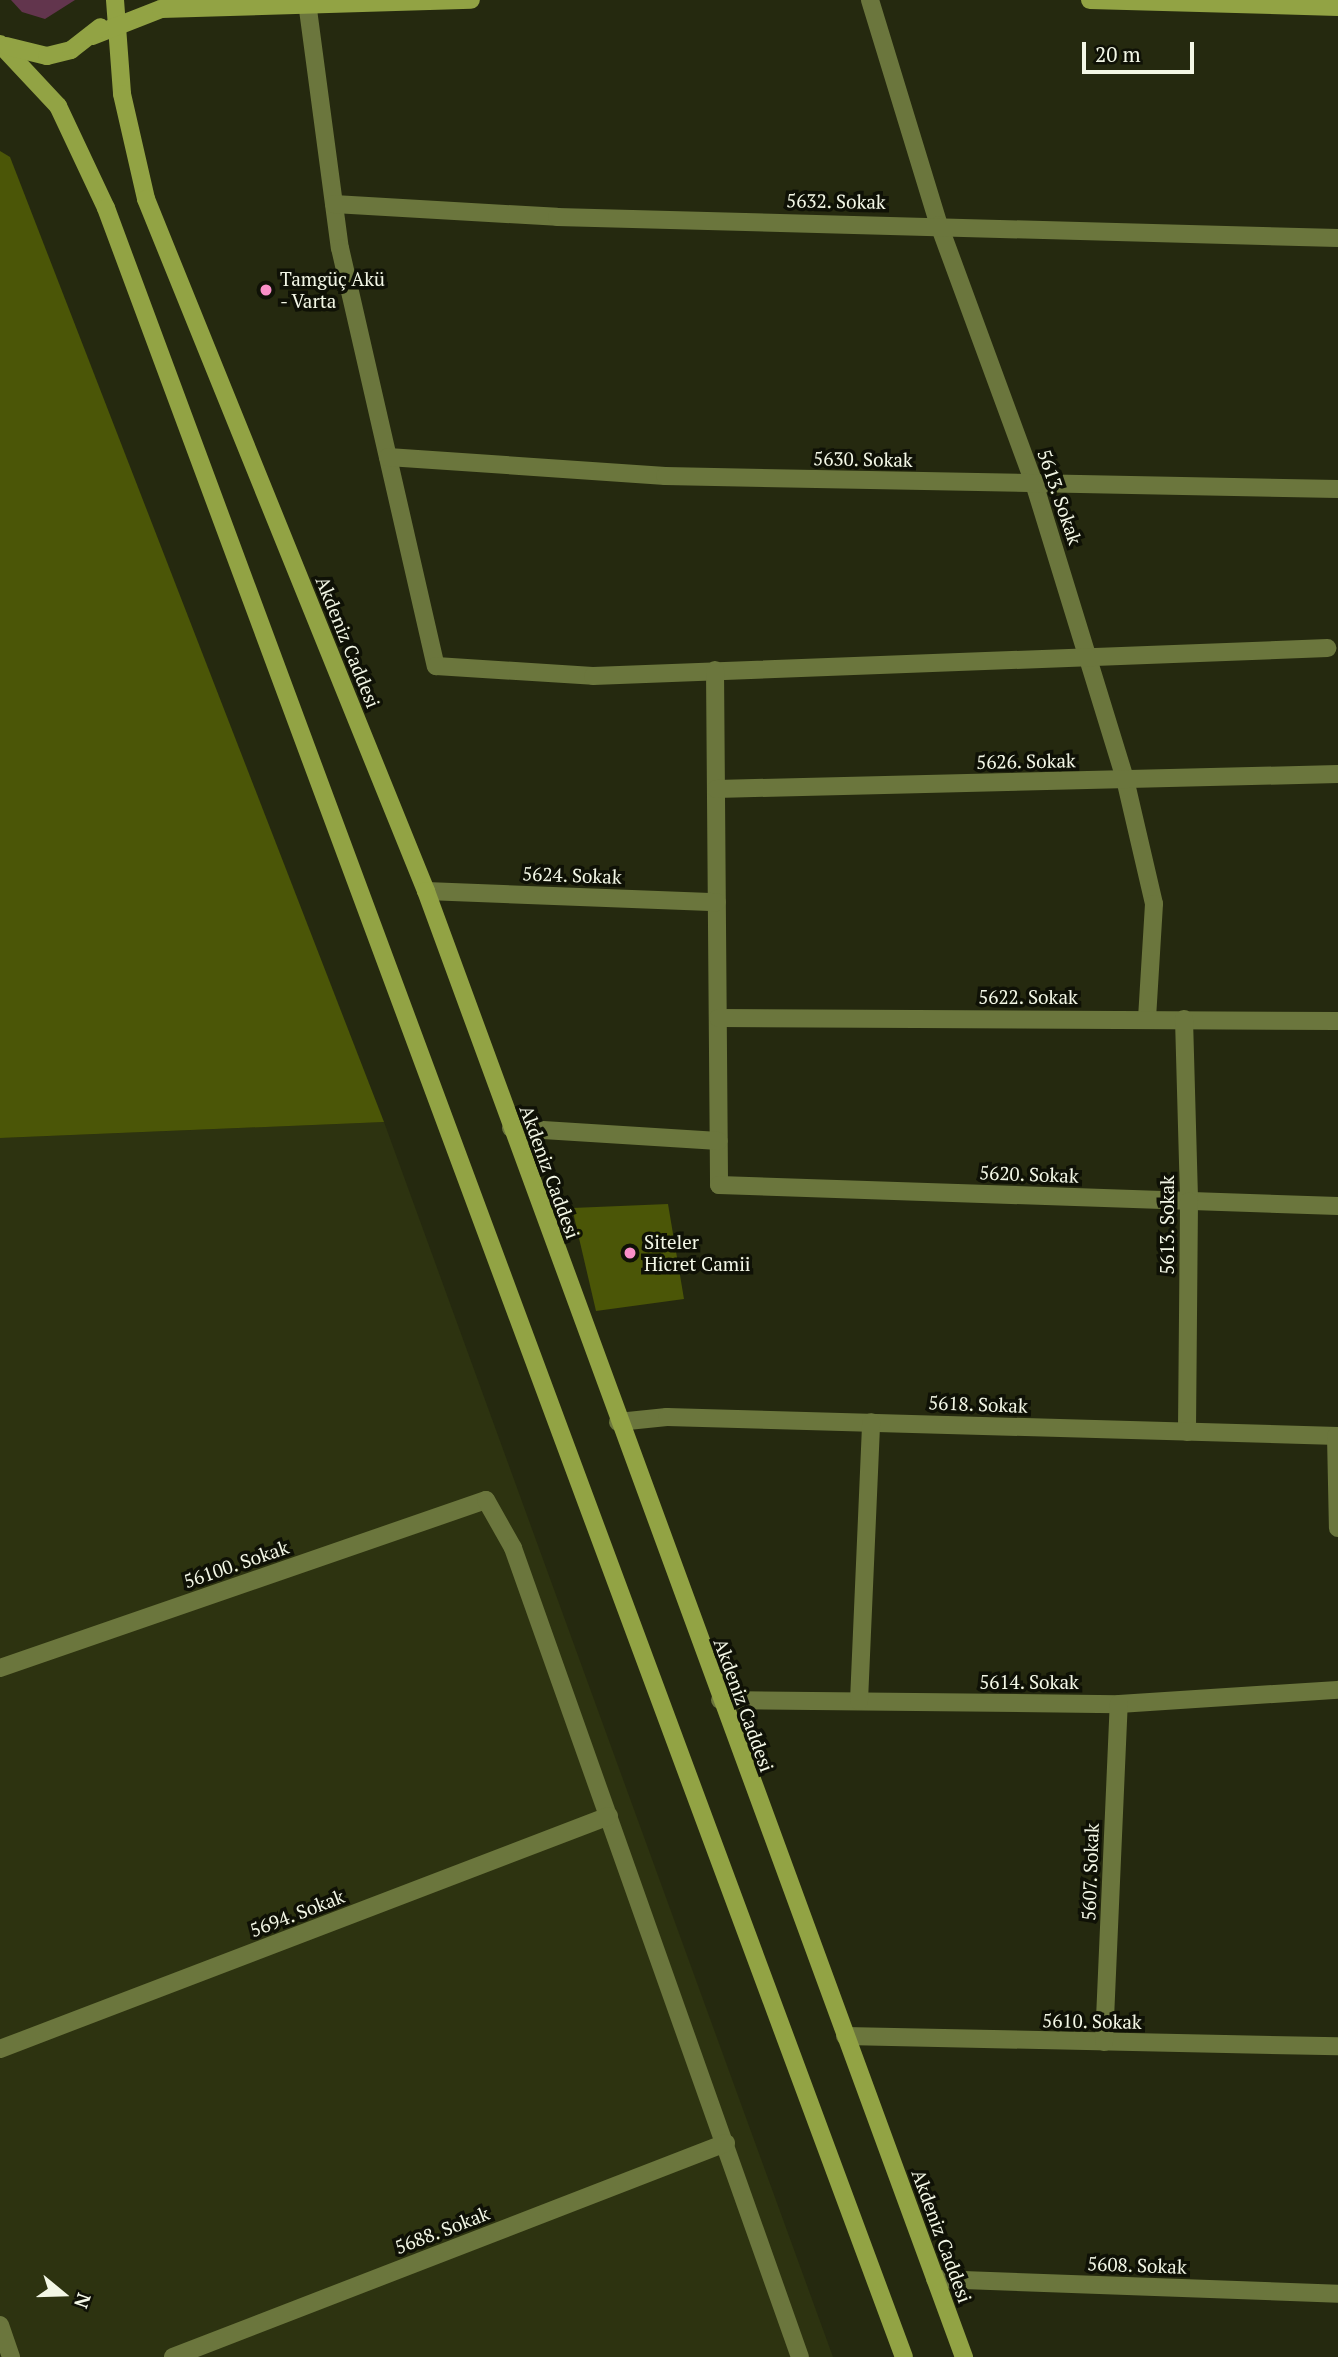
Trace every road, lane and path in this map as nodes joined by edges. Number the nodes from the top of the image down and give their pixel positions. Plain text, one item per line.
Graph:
1 (115, 0) edge
2 (471, 0) edge
3 (870, 0) edge
4 (1090, 0) edge
5 (307, 2) junction
6 (1338, 6) edge
7 (117, 26) junction
8 (92, 36) junction
9 (0, 44) edge
10 (334, 204) junction
11 (939, 225) junction
12 (1338, 238) edge
13 (388, 457) junction
14 (1034, 482) junction
15 (1338, 489) edge
16 (1327, 649) dead end
17 (1090, 657) junction
18 (715, 670) junction
19 (1338, 774) edge
20 (1125, 779) junction
21 (716, 789) junction
22 (426, 891) junction
23 (717, 902) junction
24 (718, 1018) junction
25 (1147, 1019) junction
26 (1184, 1019) junction
27 (1338, 1021) edge
28 (511, 1128) junction
29 (719, 1141) junction
30 (1189, 1201) junction
31 (1338, 1206) edge
32 (618, 1422) junction
33 (871, 1422) junction
34 (1187, 1432) junction
35 (1337, 1436) edge
36 (1338, 1528) edge
37 (0, 1668) edge
38 (1338, 1690) edge
39 (720, 1700) junction
40 (859, 1701) junction
41 (1119, 1704) junction
42 (609, 1816) junction
43 (845, 2036) junction
44 (1104, 2042) junction
45 (1338, 2046) edge
46 (0, 2049) edge
47 (726, 2143) junction
48 (935, 2279) junction
49 (1338, 2294) edge
50 (0, 2325) edge
51 (11, 2357) edge
52 (173, 2357) edge
53 (800, 2357) edge
54 (904, 2357) edge
55 (964, 2357) edge

1 - 7 main road, Akdeniz Caddesi
1 - 8 main road
2 - 5 main road
3 - 11 street, 5613. Sokak
4 - 6 main road
5 - 7 main road
5 - 10 street
7 - 8 main road
7 - 22 main road, Akdeniz Caddesi
8 - 9 main road
9 - 54 main road
10 - 11 street, 5632. Sokak
10 - 13 street
11 - 12 street, 5632. Sokak
11 - 14 street, 5613. Sokak
13 - 14 street, 5630. Sokak
13 - 18 street
14 - 15 street, 5630. Sokak
14 - 17 street, 5613. Sokak
16 - 17 street
17 - 18 street
17 - 20 street, 5613. Sokak
18 - 21 street
19 - 20 street, 5626. Sokak
20 - 21 street, 5626. Sokak
20 - 25 street, 5613. Sokak
21 - 23 street
22 - 23 street, 5624. Sokak
22 - 28 main road, Akdeniz Caddesi
23 - 24 street
24 - 25 street, 5622. Sokak
24 - 29 street
25 - 26 street, 5622. Sokak
26 - 27 street, 5622. Sokak
26 - 30 street, 5613. Sokak
28 - 29 street
28 - 32 main road, Akdeniz Caddesi
29 - 30 street, 5620. Sokak
30 - 31 street, 5620. Sokak
30 - 34 street, 5613. Sokak
32 - 33 street, 5618. Sokak
32 - 39 main road, Akdeniz Caddesi
33 - 34 street, 5618. Sokak
33 - 40 street
34 - 35 street, 5618. Sokak
35 - 36 street
37 - 42 street, 56100. Sokak
38 - 41 street, 5614. Sokak
39 - 40 street, 5614. Sokak
39 - 43 main road, Akdeniz Caddesi
40 - 41 street, 5614. Sokak
41 - 44 street, 5607. Sokak
42 - 46 street, 5694. Sokak
42 - 47 street
43 - 44 street, 5610. Sokak
43 - 48 main road, Akdeniz Caddesi
44 - 45 street, 5610. Sokak
47 - 52 street, 5688. Sokak
47 - 53 street
48 - 49 street, 5608. Sokak
48 - 55 main road, Akdeniz Caddesi
50 - 51 street

